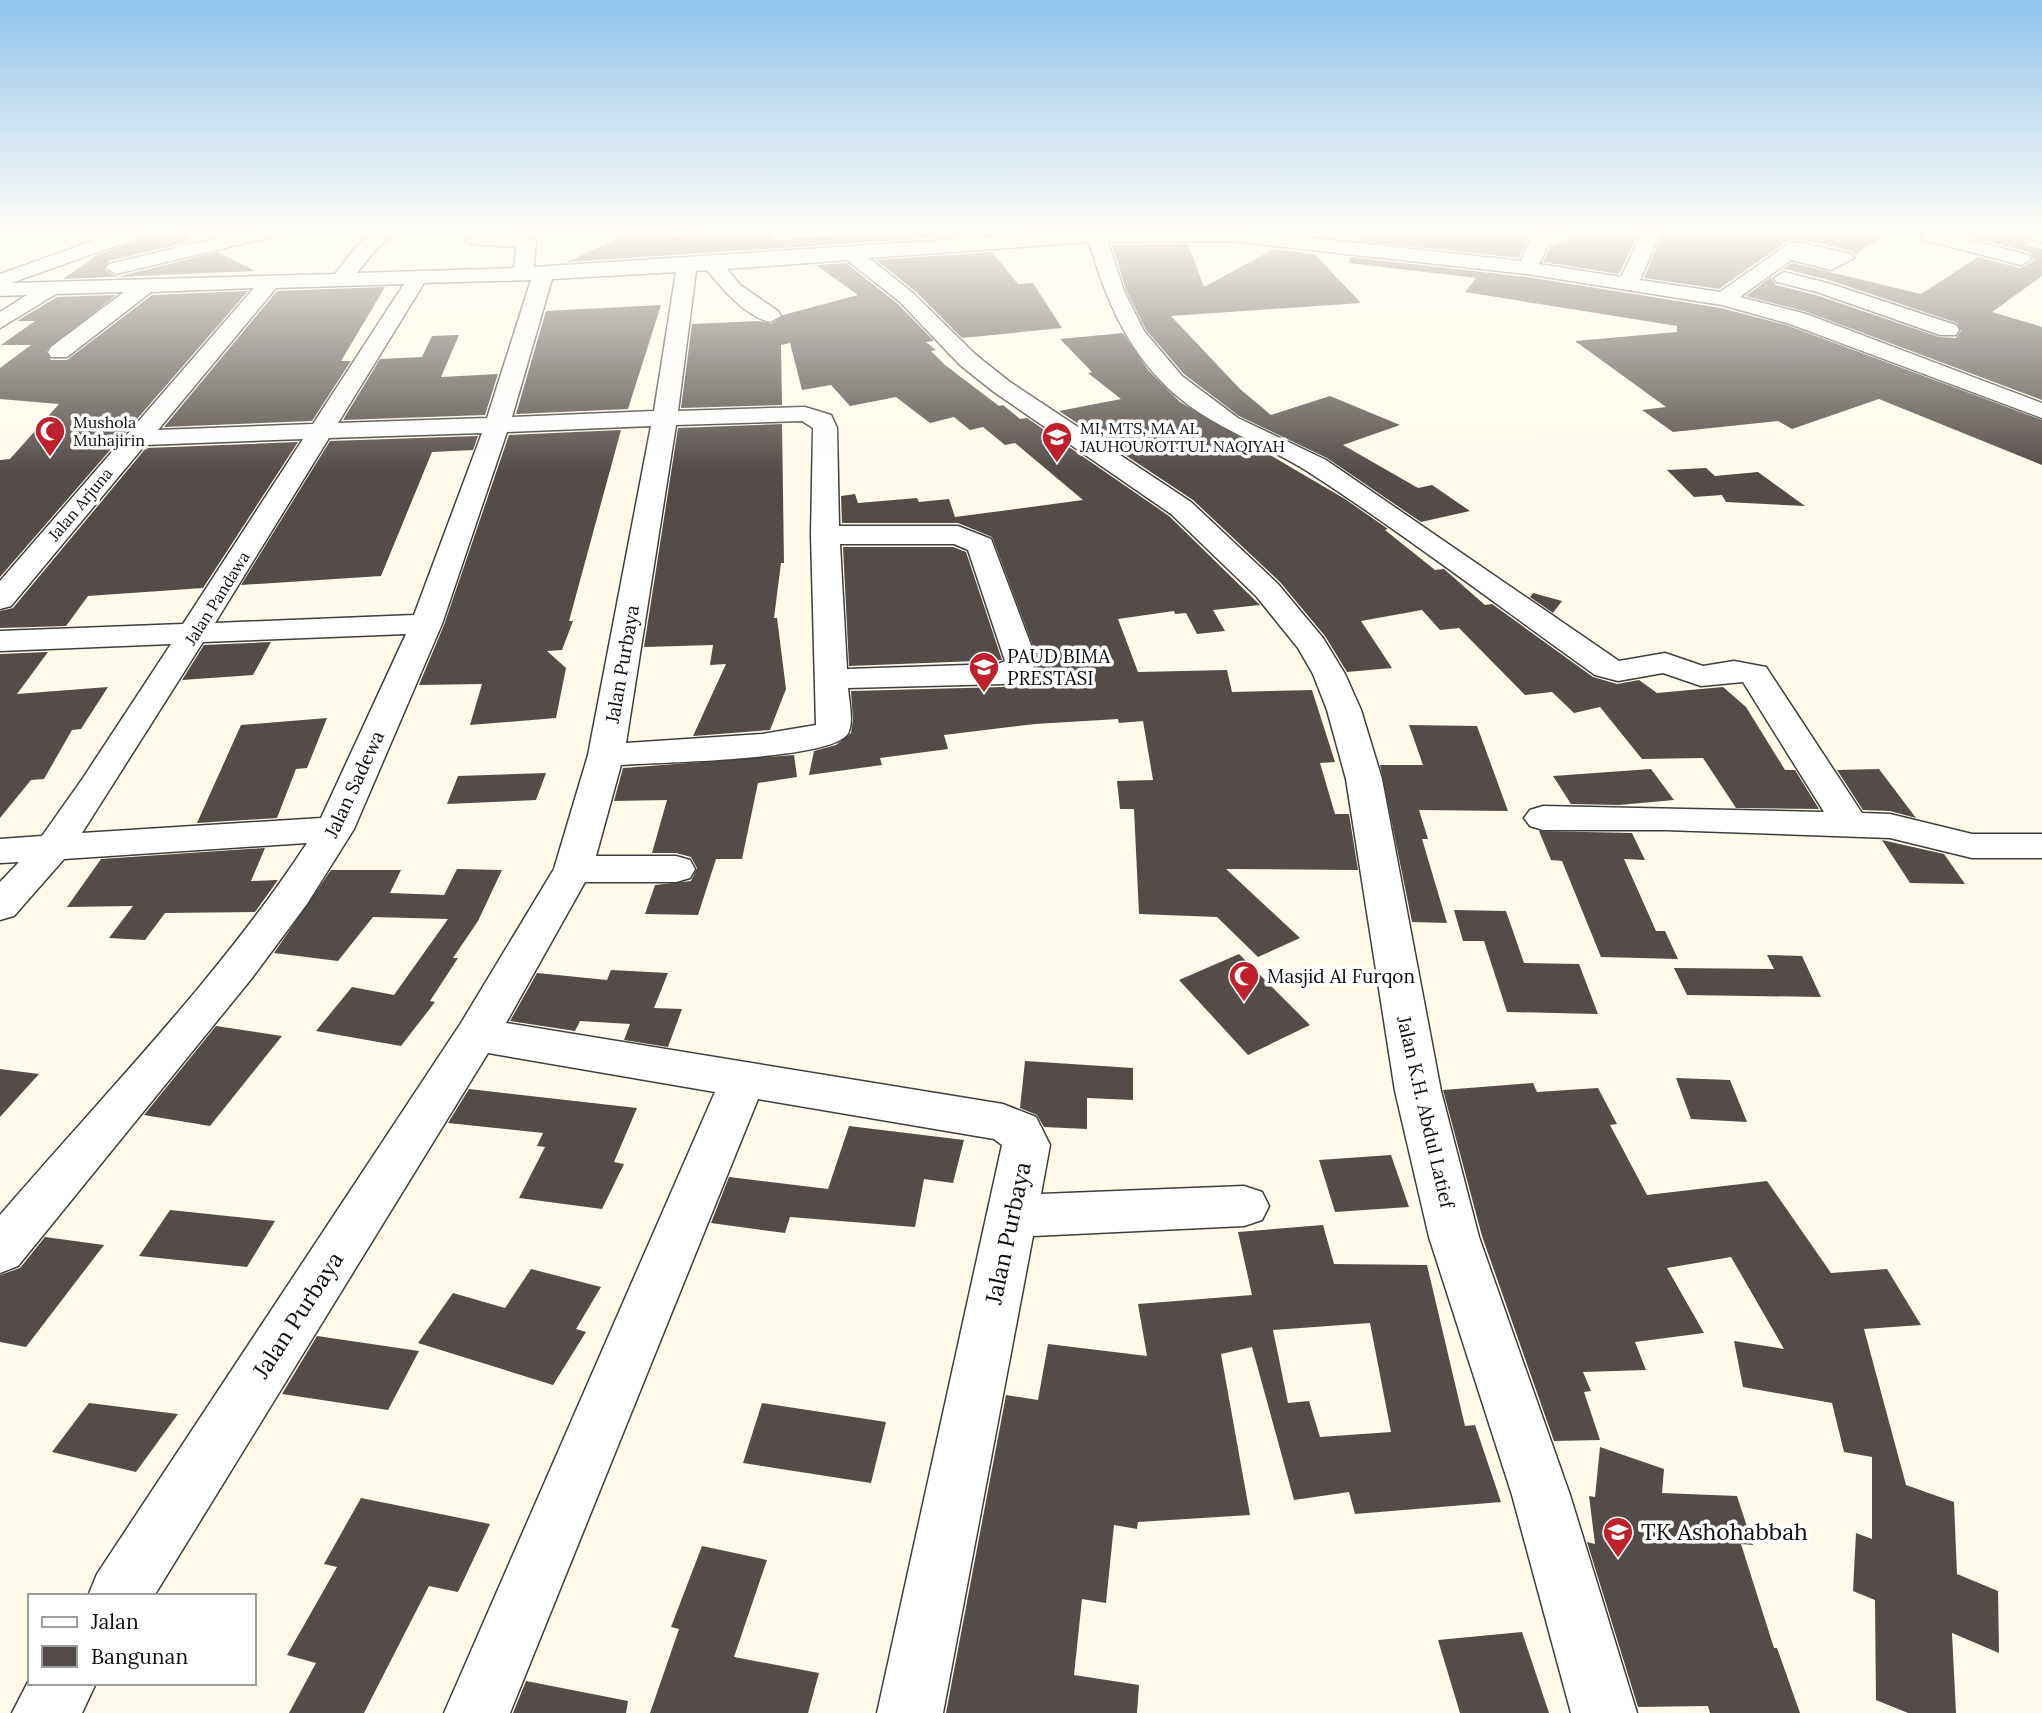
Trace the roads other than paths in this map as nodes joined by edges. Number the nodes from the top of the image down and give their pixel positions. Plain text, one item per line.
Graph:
1 (20, 311) edge
2 (113, 311) edge
3 (245, 311) edge
4 (397, 311) edge
5 (527, 311) edge
6 (689, 311) edge
7 (763, 311) edge
8 (919, 311) edge
9 (1124, 311) edge
10 (1768, 311) edge
11 (1828, 311) edge
12 (1889, 311) edge
13 (770, 316) dead end
14 (1798, 319) junction
15 (0, 322) edge
16 (1948, 330) dead end
17 (59, 352) dead end
18 (2042, 411) edge
19 (665, 418) junction
20 (498, 423) junction
21 (323, 429) junction
22 (135, 438) junction
23 (825, 535) junction
24 (0, 600) edge
25 (426, 624) junction
26 (194, 635) junction
27 (0, 641) edge
28 (830, 679) junction
29 (607, 755) junction
30 (1543, 818) dead end
31 (1851, 825) junction
32 (335, 830) junction
33 (2042, 846) edge
34 (52, 849) junction
35 (0, 851) edge
36 (573, 869) junction
37 (676, 869) dead end
38 (0, 907) edge
39 (477, 1035) junction
40 (744, 1077) junction
41 (1244, 1206) dead end
42 (1012, 1216) junction
43 (0, 1251) edge
44 (120, 1594) edge
45 (63, 1685) edge
46 (45, 1713) edge
47 (477, 1713) edge
48 (910, 1713) edge
49 (1604, 1713) edge

1 - 15 street
2 - 17 street
3 - 22 street, Jalan Arjuna
4 - 21 street, Jalan Pandawa
5 - 20 street, Jalan Sadewa
6 - 19 street, Jalan Purbaya
7 - 13 street
8 - 49 street, Jalan K.H. Abdul Latief
9 - 31 street
10 - 14 street
11 - 14 street
12 - 16 street
14 - 18 street
19 - 20 street
19 - 23 street
19 - 29 street, Jalan Purbaya
20 - 21 street
20 - 25 street, Jalan Sadewa
21 - 22 street
21 - 26 street, Jalan Pandawa
22 - 24 street, Jalan Arjuna
23 - 28 street
23 - 28 street
25 - 26 street
25 - 32 street, Jalan Sadewa
26 - 27 street
26 - 34 street, Jalan Pandawa
28 - 29 street
29 - 36 street, Jalan Purbaya
30 - 31 street
31 - 33 street
32 - 34 street
32 - 43 street, Jalan Sadewa
34 - 35 street
34 - 38 street, Jalan Pandawa
36 - 37 street
36 - 39 street, Jalan Purbaya
39 - 40 street, Jalan Purbaya
39 - 44 street, Jalan Purbaya
40 - 42 street, Jalan Purbaya
40 - 47 street
41 - 42 street
42 - 48 street, Jalan Purbaya
45 - 46 street

